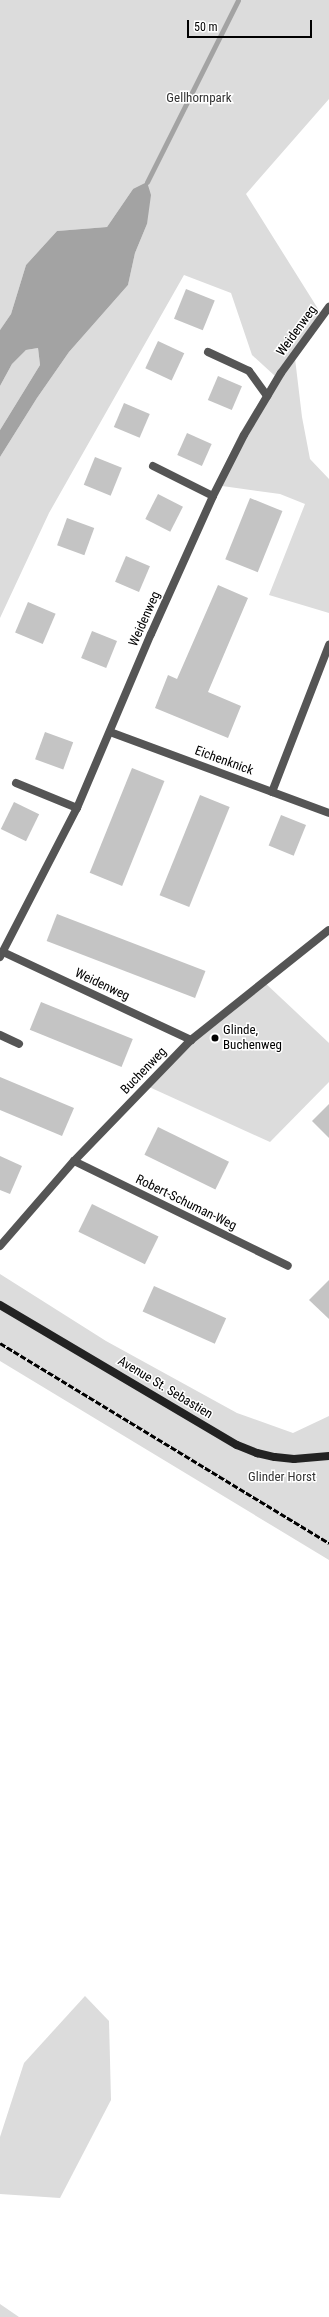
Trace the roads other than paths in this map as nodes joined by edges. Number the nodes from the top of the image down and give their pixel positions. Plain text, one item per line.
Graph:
1 (329, 308) edge
2 (208, 352) dead end
3 (267, 396) junction
4 (153, 466) dead end
5 (213, 496) junction
6 (329, 645) edge
7 (110, 732) junction
8 (16, 783) dead end
9 (272, 792) junction
10 (77, 808) junction
11 (329, 813) edge
12 (328, 933) edge
13 (2, 955) edge
14 (0, 1036) edge
15 (191, 1040) junction
16 (19, 1044) dead end
17 (74, 1161) junction
18 (0, 1246) edge
19 (288, 1266) dead end
20 (0, 1305) edge
21 (329, 1456) edge

1 - 3 street, Weidenweg
2 - 3 street
3 - 5 street, Weidenweg
4 - 5 street
5 - 7 street, Weidenweg
6 - 9 street
7 - 9 street, Eichenknick
7 - 10 street, Weidenweg
8 - 10 street
9 - 11 street, Eichenknick
10 - 13 street, Weidenweg
12 - 15 street, Buchenweg
13 - 15 street, Weidenweg
14 - 16 street
15 - 17 street, Buchenweg
17 - 18 street, Buchenweg
17 - 19 street, Robert-Schuman-Weg
20 - 21 main road, Avenue St. Sebastien

